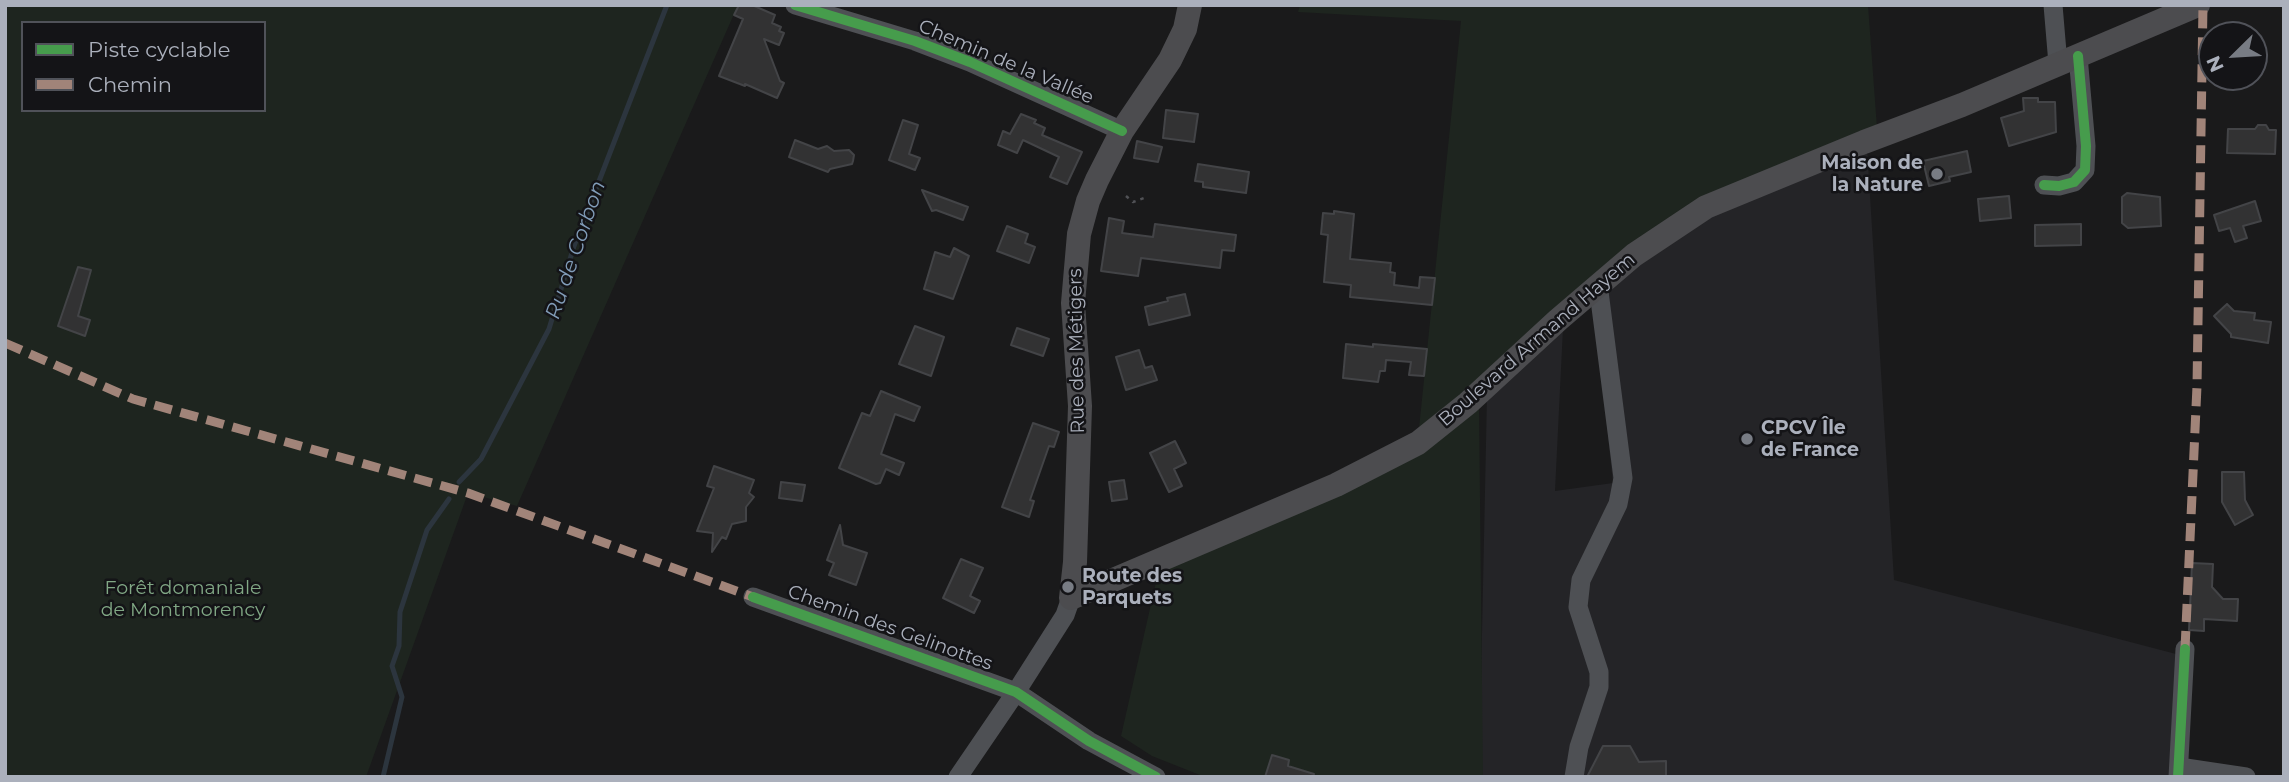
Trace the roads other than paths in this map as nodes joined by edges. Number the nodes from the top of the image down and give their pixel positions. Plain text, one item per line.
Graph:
1 (795, 5) edge
2 (1190, 5) edge
3 (2053, 5) edge
4 (2199, 5) edge
5 (2068, 60) junction
6 (1122, 131) junction
7 (2044, 185) dead end
8 (1598, 284) junction
9 (753, 597) dead end
10 (1071, 598) junction
11 (2185, 649) dead end
12 (1016, 692) junction
13 (2179, 772) edge
14 (958, 777) edge
15 (1156, 777) edge
16 (1574, 777) edge
17 (2246, 777) edge

1 - 6 street, Chemin de la Vallée
2 - 6 main road, Rue des Métigers
3 - 5 street
4 - 5 main road, Boulevard Armand Hayem
5 - 7 street
5 - 8 main road, Boulevard Armand Hayem
6 - 10 main road, Rue des Métigers
8 - 10 main road, Boulevard Armand Hayem
8 - 16 street
9 - 12 street, Chemin des Gelinottes
10 - 12 street
11 - 13 street
12 - 14 street
12 - 15 street, Chemin des Gelinottes
13 - 17 street

